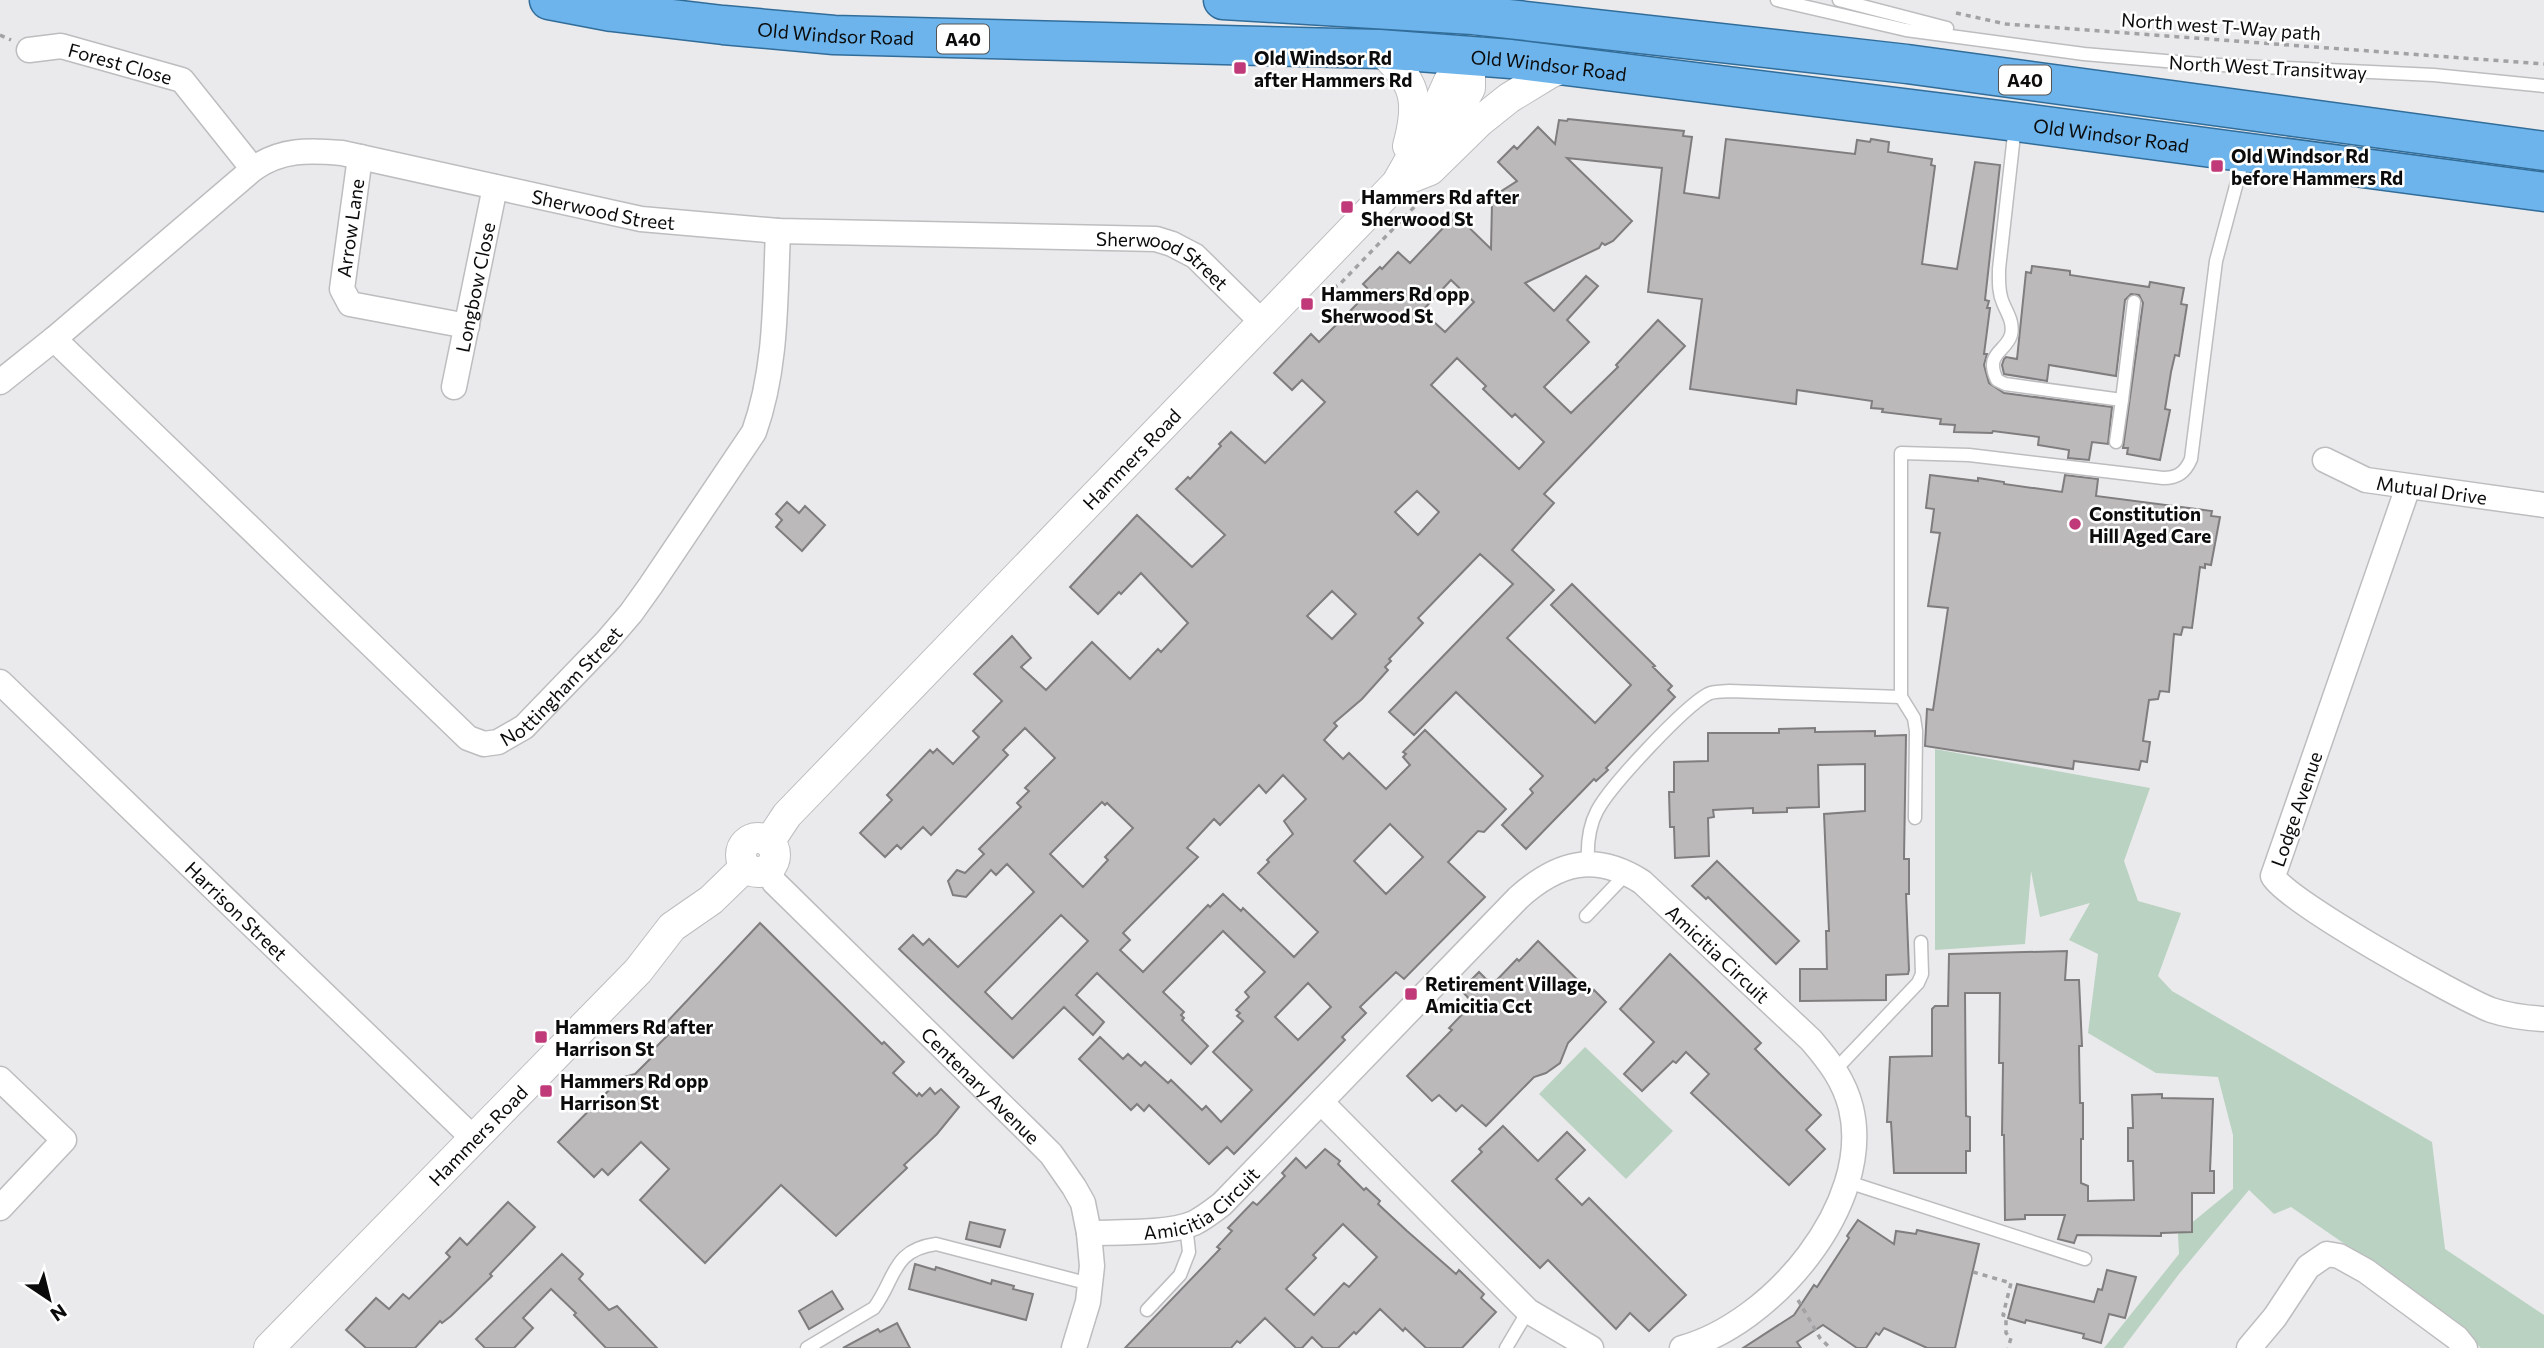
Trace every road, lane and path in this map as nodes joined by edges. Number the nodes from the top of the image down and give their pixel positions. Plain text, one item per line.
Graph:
1 (549, 0) edge
2 (1223, 0) edge
3 (1777, 0) edge
4 (1839, 0) edge
5 (1471, 5) edge
6 (1953, 12) dead end
7 (1992, 41) junction
8 (1379, 49) junction
9 (29, 50) dead end
10 (1470, 56) junction
11 (2544, 64) edge
12 (1572, 65) junction
13 (2544, 86) edge
14 (2016, 122) junction
15 (2544, 151) edge
16 (2245, 152) junction
17 (360, 157) junction
18 (253, 169) junction
19 (1397, 183) junction
20 (495, 187) junction
21 (2544, 192) edge
22 (778, 232) junction
23 (2134, 302) dead end
24 (1263, 323) junction
25 (467, 326) junction
26 (54, 339) junction
27 (0, 382) edge
28 (454, 387) dead end
29 (2122, 400) junction
30 (2116, 442) dead end
31 (2325, 460) dead end
32 (2408, 487) junction
33 (2544, 505) edge
34 (0, 682) edge
35 (1900, 697) junction
36 (1915, 818) dead end
37 (761, 859) junction
38 (1588, 864) junction
39 (1628, 873) junction
40 (1587, 916) dead end
41 (1921, 942) dead end
42 (2544, 1019) edge
43 (1836, 1069) junction
44 (0, 1079) edge
45 (1321, 1102) junction
46 (473, 1138) junction
47 (1848, 1182) junction
48 (0, 1208) edge
49 (1186, 1225) junction
50 (1089, 1233) junction
51 (2085, 1259) dead end
52 (1973, 1272) dead end
53 (1090, 1284) junction
54 (1798, 1298) dead end
55 (1147, 1310) dead end
56 (1528, 1311) junction
57 (269, 1348) edge
58 (807, 1348) edge
59 (1074, 1348) edge
60 (1506, 1348) edge
61 (1591, 1348) edge
62 (1682, 1348) edge
63 (1830, 1348) edge
64 (2008, 1348) edge
65 (2249, 1348) edge
66 (2465, 1348) edge

1 - 8 highway, Old Windsor Road / A40
2 - 5 highway, Old Windsor Road / A40
3 - 7 lane, North West Transitway
4 - 7 lane, North West Transitway
5 - 10 highway
5 - 15 highway, Old Windsor Road / A40
6 - 11 path, North west T-Way path
7 - 13 lane, North West Transitway
8 - 10 highway, Old Windsor Road / A40
8 - 19 street
9 - 18 street, Forest Close
10 - 12 highway, Old Windsor Road / A40
10 - 19 street, Hammers Road
12 - 14 highway, Old Windsor Road / A40
12 - 19 street
14 - 16 highway, Old Windsor Road / A40
14 - 29 lane
16 - 21 highway, Old Windsor Road / A40
16 - 35 lane
17 - 18 street, Sherwood Street
17 - 20 street, Sherwood Street
17 - 25 street, Arrow Lane
18 - 26 street, Sherwood Street
19 - 24 street, Hammers Road
20 - 22 street, Sherwood Street
20 - 25 street, Longbow Close
22 - 24 street, Sherwood Street
22 - 26 street, Nottingham Street
23 - 29 lane
24 - 37 street, Hammers Road
25 - 28 street, Longbow Close
26 - 27 street, Sherwood Street
29 - 30 lane
31 - 32 street, Mutual Drive
32 - 33 street, Mutual Drive
32 - 42 street, Lodge Avenue
34 - 46 street, Harrison Street
35 - 36 lane
35 - 38 lane
37 - 46 street, Hammers Road
37 - 50 street, Centenary Avenue
38 - 39 street, Amicitia Circuit
38 - 45 street, Amicitia Circuit
39 - 40 lane
39 - 43 street, Amicitia Circuit
41 - 43 lane
43 - 47 street, Amicitia Circuit
44 - 48 street
45 - 49 street, Amicitia Circuit
45 - 56 street
46 - 57 street, Hammers Road
47 - 51 lane
47 - 62 street, Amicitia Circuit
49 - 50 street, Amicitia Circuit
49 - 55 lane
50 - 53 street, Centenary Avenue
52 - 64 path
53 - 58 lane
53 - 59 street, Centenary Avenue
54 - 63 path
56 - 60 lane
56 - 61 street
65 - 66 street

